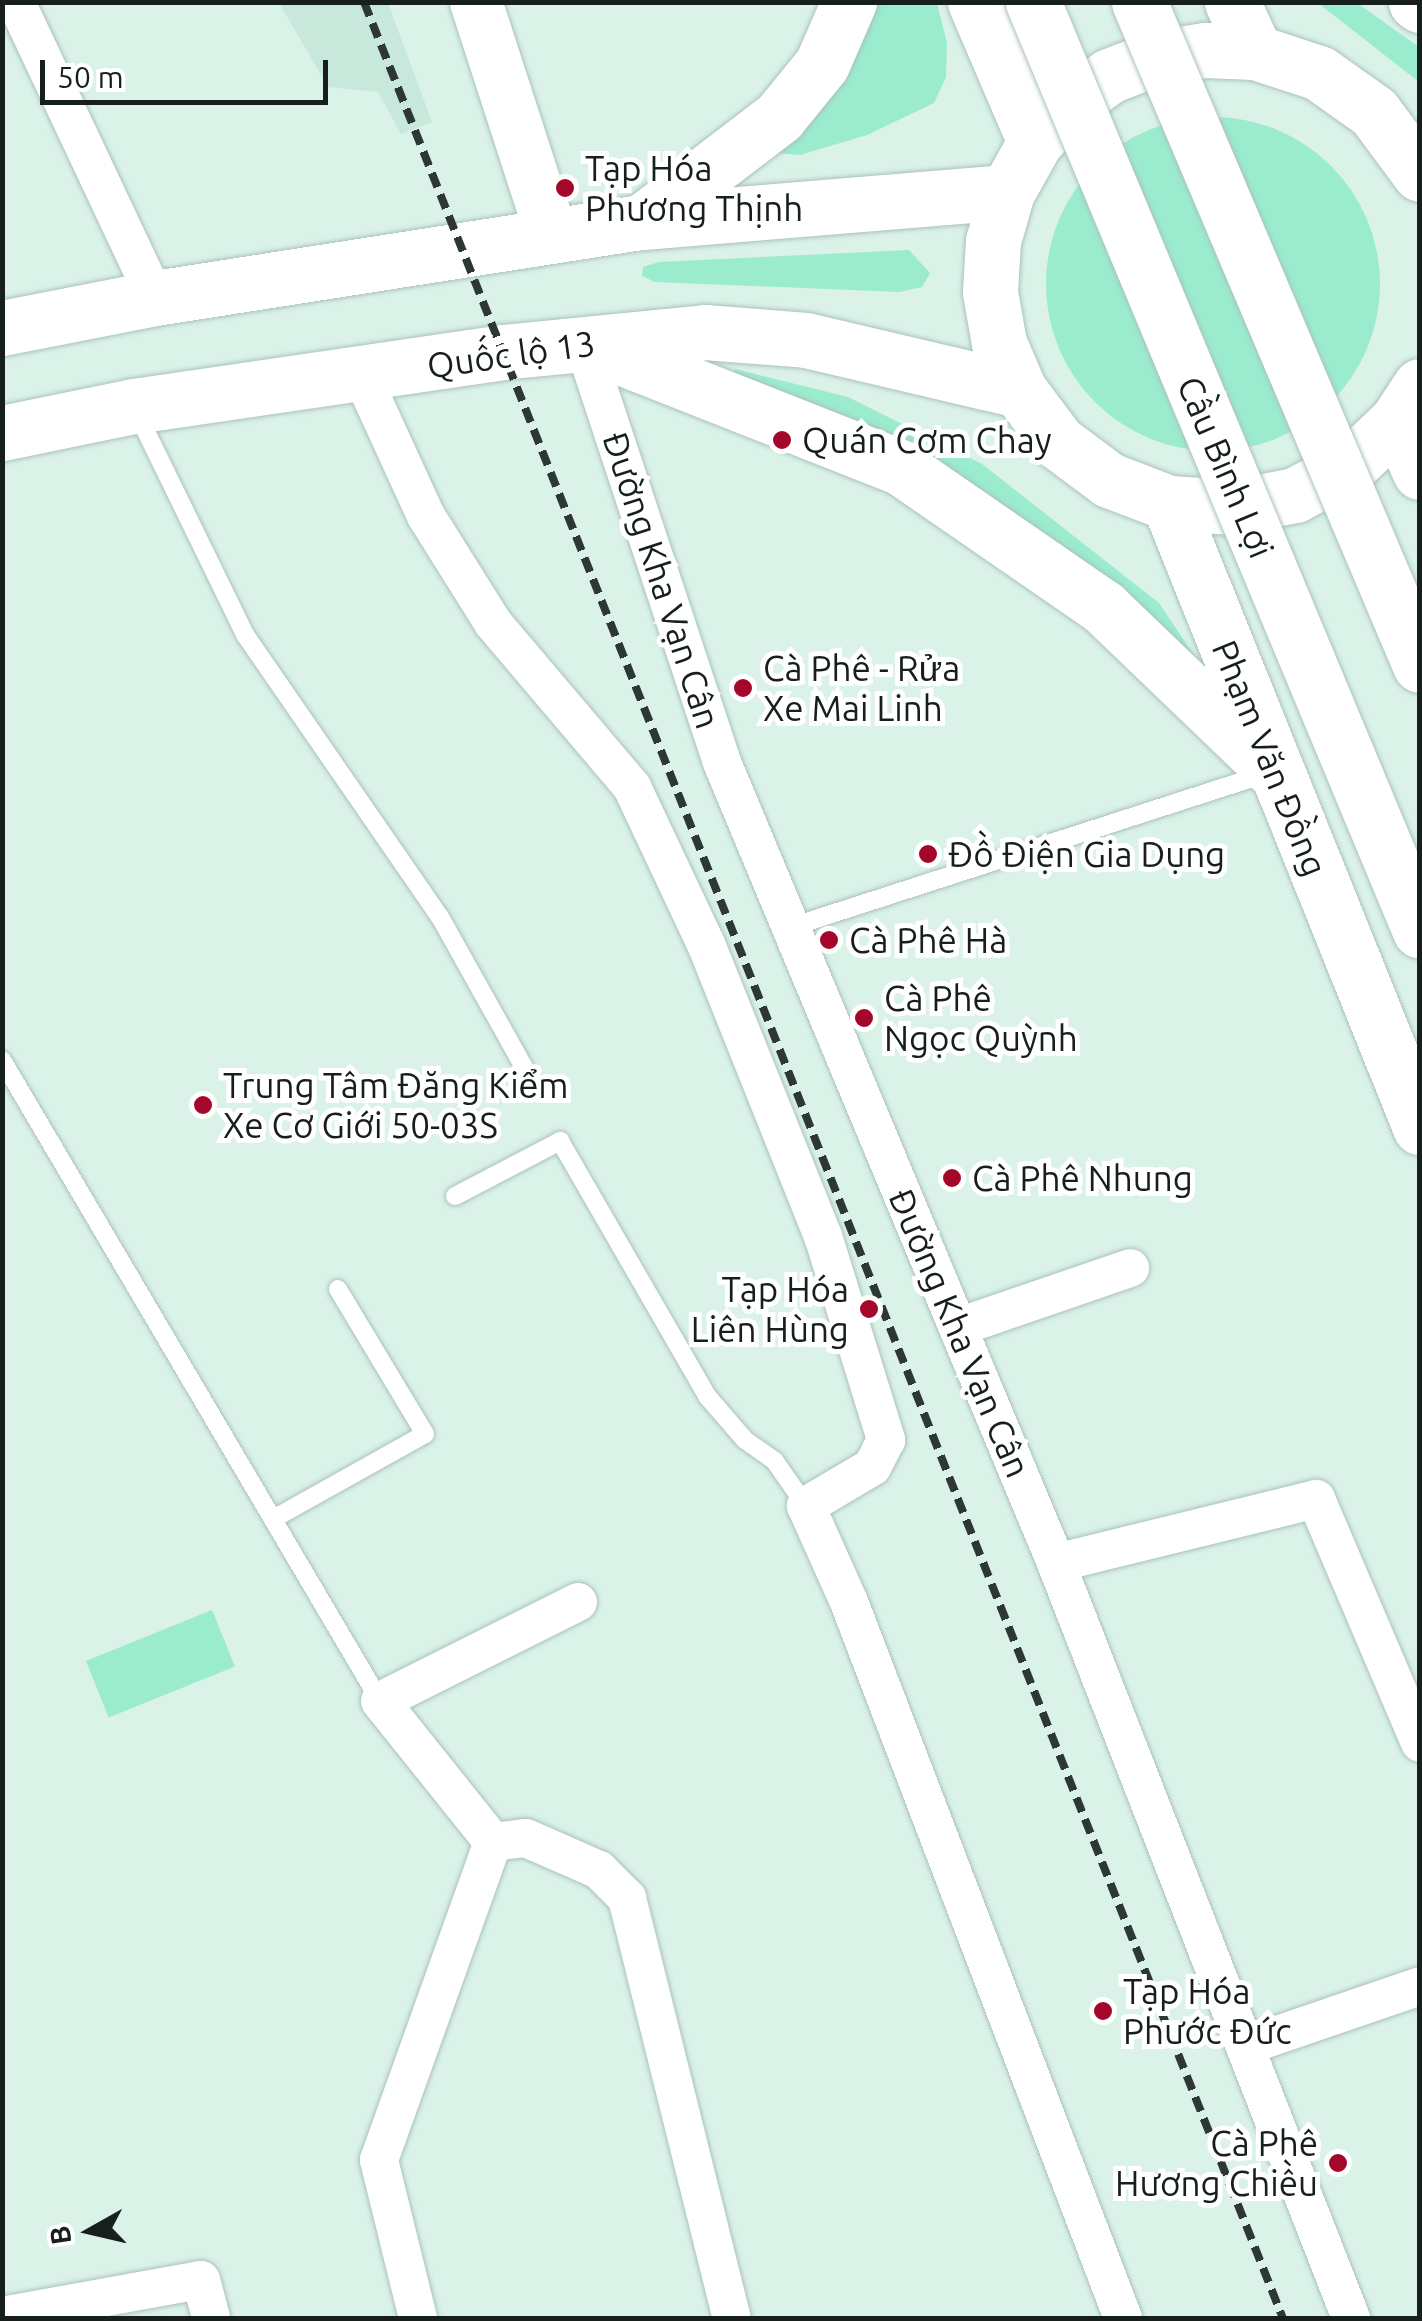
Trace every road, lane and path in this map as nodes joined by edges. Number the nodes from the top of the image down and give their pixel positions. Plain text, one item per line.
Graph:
1 (16, 2) edge
2 (476, 2) edge
3 (849, 2) edge
4 (975, 2) edge
5 (1033, 2) edge
6 (1139, 2) edge
7 (1232, 2) edge
8 (1254, 52) junction
9 (1035, 142) junction
10 (1418, 169) edge
11 (1007, 192) junction
12 (642, 222) junction
13 (552, 236) junction
14 (156, 298) junction
15 (2, 328) edge
16 (583, 342) junction
17 (362, 374) junction
18 (1019, 390) junction
19 (1408, 404) edge
20 (134, 406) junction
21 (2, 433) edge
22 (1420, 472) edge
23 (1169, 503) junction
24 (1420, 666) edge
25 (1274, 771) junction
26 (791, 927) junction
27 (1420, 932) edge
28 (2, 1060) edge
29 (535, 1088) dead end
30 (1420, 1127) edge
31 (454, 1196) dead end
32 (1130, 1268) dead end
33 (338, 1288) dead end
34 (958, 1327) junction
35 (806, 1506) junction
36 (272, 1519) junction
37 (1056, 1563) junction
38 (578, 1602) dead end
39 (380, 1700) junction
40 (1420, 1743) edge
41 (493, 1842) junction
42 (1420, 1986) edge
43 (1244, 2046) junction
44 (21, 2315) edge
45 (211, 2318) edge
46 (418, 2318) edge
47 (732, 2318) edge
48 (1123, 2318) edge
49 (1351, 2318) edge

1 - 14 street
2 - 13 street
3 - 12 main road
4 - 9 main road
5 - 27 main road, Cầu Bình Lợi, bridge
6 - 24 main road, bridge
7 - 8 main road
8 - 9 main road
8 - 10 main road
9 - 11 main road
11 - 12 main road
11 - 18 main road
12 - 13 main road
13 - 14 main road
14 - 15 main road
16 - 17 main road, Quốc lộ 13
16 - 18 main road, Quốc lộ 13
16 - 25 main road
16 - 26 street, Đường Kha Vạn Cân
17 - 20 main road, Quốc lộ 13
17 - 35 street
18 - 23 main road
19 - 22 main road
19 - 23 main road
20 - 21 main road, Quốc lộ 13
20 - 29 lane
23 - 25 main road, Phạm Văn Đồng
25 - 26 lane
25 - 30 main road, Phạm Văn Đồng
26 - 34 street, Đường Kha Vạn Cân
28 - 36 lane
31 - 35 lane
32 - 34 street
33 - 36 lane
34 - 37 street, Đường Kha Vạn Cân
35 - 48 street
36 - 39 lane
37 - 40 street
37 - 43 street, Đường Kha Vạn Cân
38 - 39 street
39 - 41 street
41 - 46 street
41 - 47 street
42 - 43 street
43 - 49 street, Đường Kha Vạn Cân
44 - 45 street

